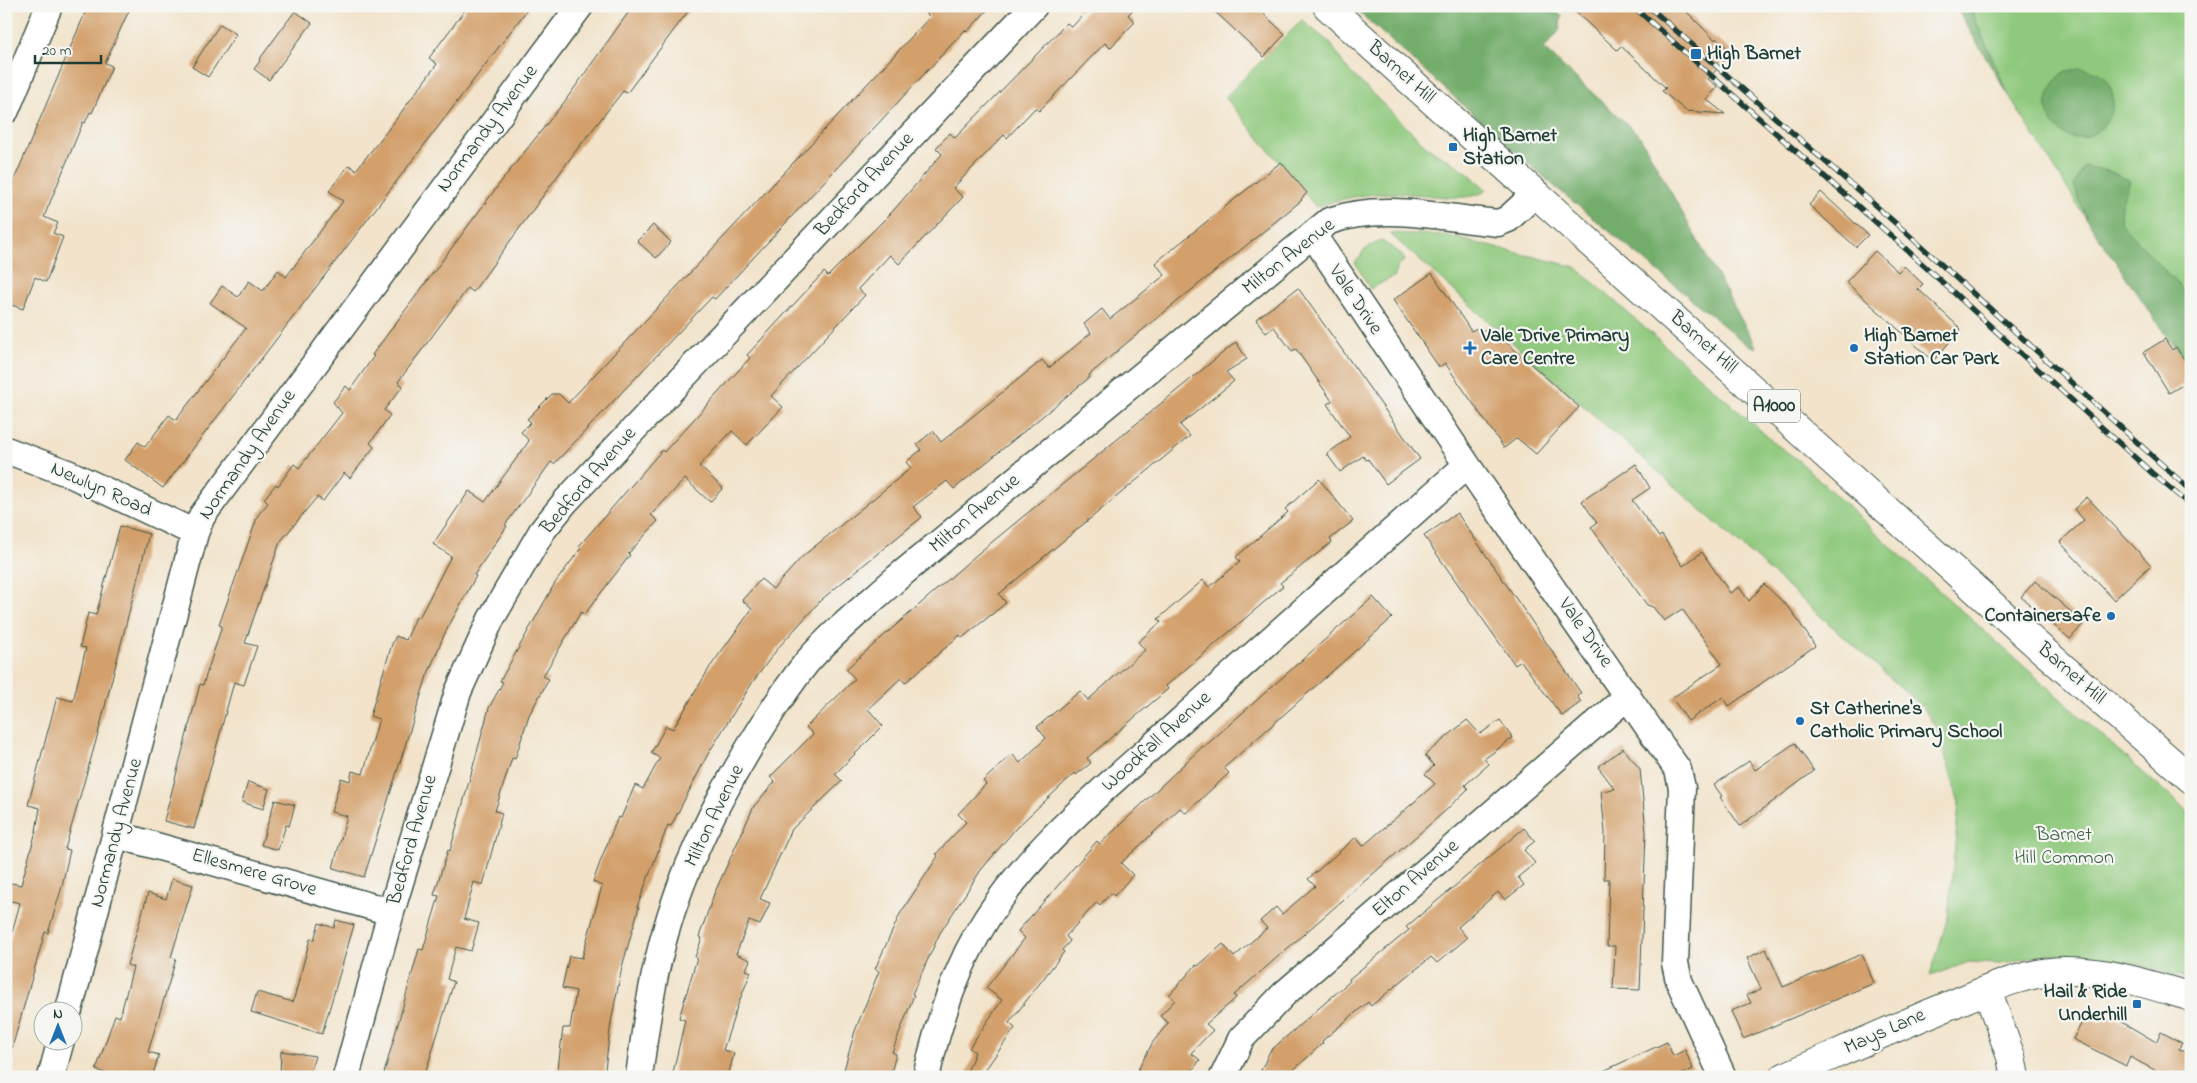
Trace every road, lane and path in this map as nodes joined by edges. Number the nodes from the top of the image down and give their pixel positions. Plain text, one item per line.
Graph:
1 (49, 6) edge
2 (580, 6) edge
3 (1034, 6) edge
4 (1327, 6) edge
5 (6, 110) edge
6 (1536, 193) junction
7 (1313, 235) junction
8 (6, 450) edge
9 (1467, 465) junction
10 (195, 532) junction
11 (1628, 696) junction
12 (2191, 779) edge
13 (117, 835) junction
14 (391, 912) junction
15 (1987, 990) junction
16 (2191, 997) edge
17 (72, 1000) edge
18 (59, 1050) edge
19 (52, 1077) edge
20 (346, 1077) edge
21 (639, 1077) edge
22 (926, 1077) edge
23 (1223, 1077) edge
24 (1723, 1077) edge
25 (1784, 1077) edge
26 (2015, 1077) edge

1 - 5 street
2 - 10 street, Normandy Avenue
3 - 14 street, Bedford Avenue
4 - 6 main road, Barnet Hill / A1000
6 - 7 street, Milton Avenue
6 - 12 main road, Barnet Hill / A1000
7 - 9 street, Vale Drive
7 - 21 street, Milton Avenue
8 - 10 street, Newlyn Road
9 - 11 street, Vale Drive
9 - 22 street, Woodfall Avenue
10 - 13 street, Normandy Avenue
11 - 23 street, Elton Avenue
11 - 24 street, Vale Drive
13 - 14 street, Ellesmere Grove
13 - 17 street, Normandy Avenue
14 - 20 street, Bedford Avenue
15 - 16 main road, Mays Lane
15 - 25 main road, Mays Lane
15 - 26 main road
18 - 19 street

